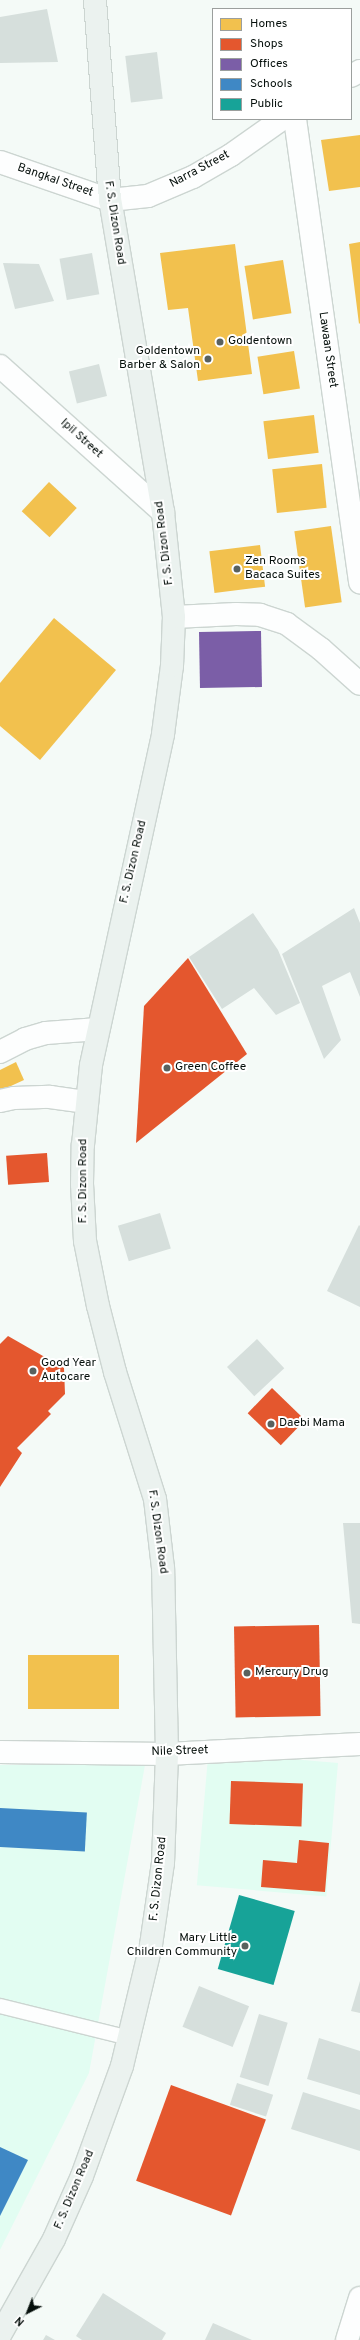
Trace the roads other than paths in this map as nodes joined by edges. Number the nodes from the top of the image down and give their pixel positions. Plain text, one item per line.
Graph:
1 (95, 0) edge
2 (281, 120) edge
3 (295, 120) edge
4 (0, 162) edge
5 (110, 200) junction
6 (0, 366) edge
7 (163, 512) junction
8 (360, 582) edge
9 (174, 617) junction
10 (360, 684) edge
11 (98, 1029) junction
12 (0, 1052) edge
13 (0, 1101) edge
14 (86, 1102) junction
15 (360, 1744) edge
16 (0, 1752) edge
17 (167, 1754) junction
18 (0, 2006) edge
19 (129, 2038) junction
20 (360, 2298) edge
21 (0, 2335) edge
22 (347, 2340) edge

1 - 5 main road, F. S. Dizon Road
2 - 5 street, Narra Street
3 - 8 street, Lawaan Street
4 - 5 street, Bangkal Street
5 - 7 main road, F. S. Dizon Road
6 - 7 street, Ipil Street
7 - 9 main road, F. S. Dizon Road
9 - 10 street
9 - 11 main road, F. S. Dizon Road
11 - 12 street
11 - 14 main road, F. S. Dizon Road
13 - 14 street
14 - 17 main road, F. S. Dizon Road
15 - 17 street, Nile Street
16 - 17 street, Nile Street
17 - 19 main road, F. S. Dizon Road
18 - 19 lane
19 - 21 main road, F. S. Dizon Road
20 - 22 street

